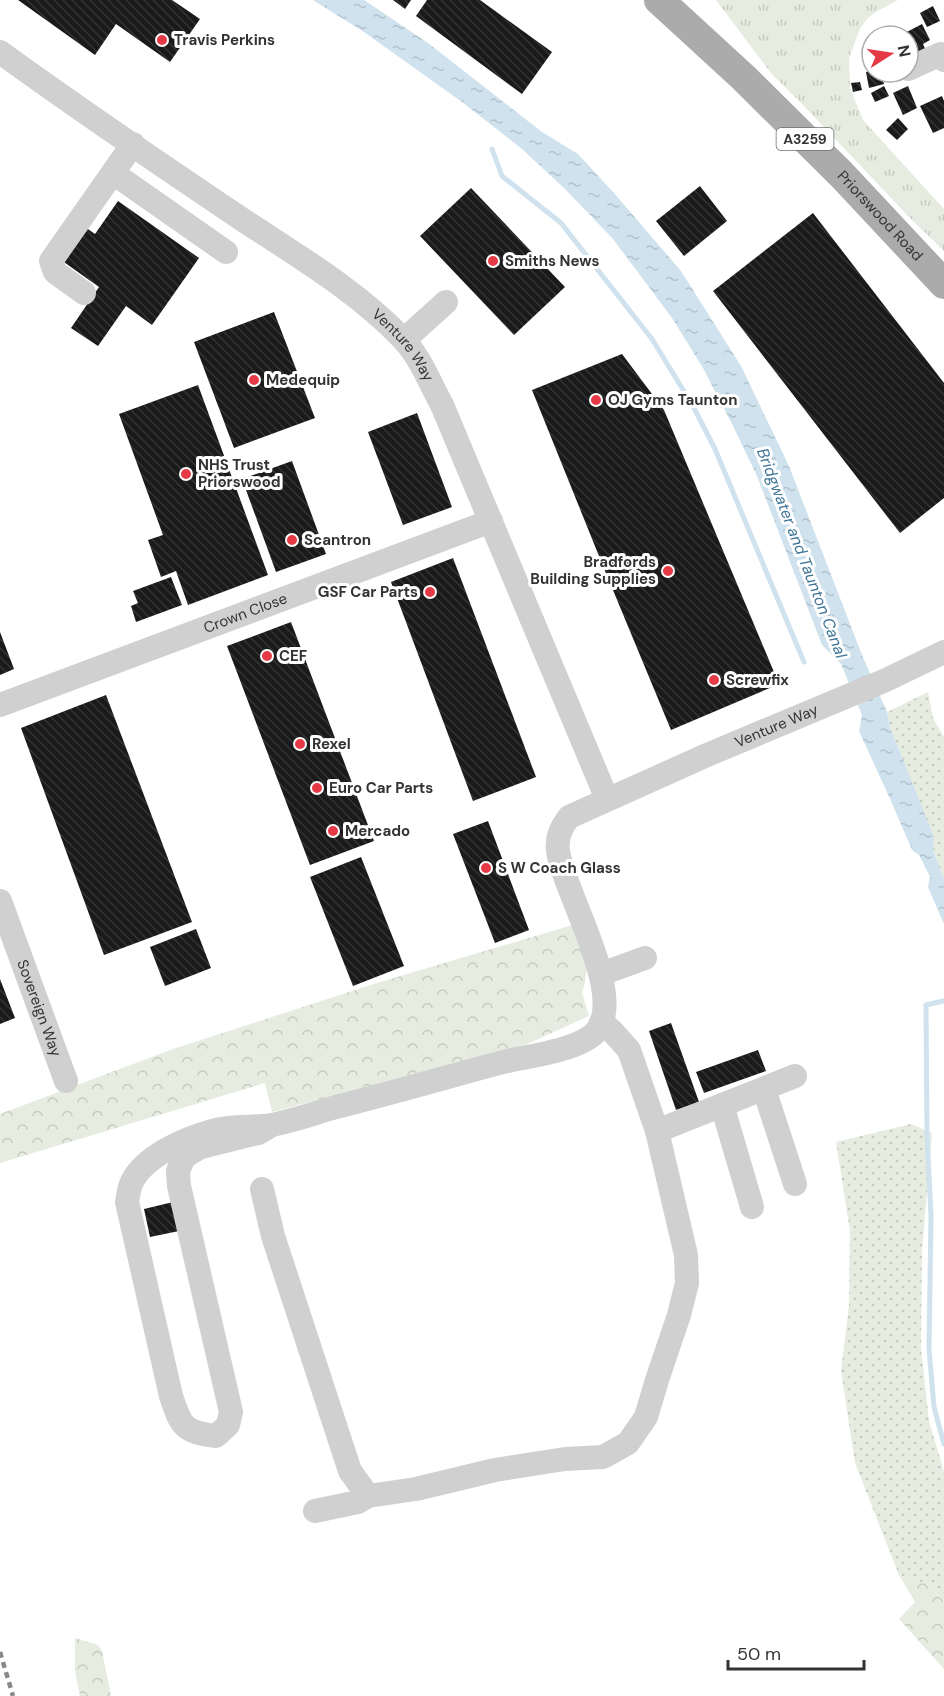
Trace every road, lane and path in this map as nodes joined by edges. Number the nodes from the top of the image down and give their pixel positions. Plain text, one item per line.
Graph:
1 (659, 0) edge
2 (0, 52) edge
3 (944, 60) edge
4 (920, 64) edge
5 (133, 144) junction
6 (112, 173) junction
7 (226, 252) dead end
8 (944, 284) edge
9 (84, 293) dead end
10 (446, 303) dead end
11 (404, 340) junction
12 (491, 521) junction
13 (944, 652) edge
14 (0, 705) edge
15 (607, 799) junction
16 (0, 901) edge
17 (645, 958) dead end
18 (600, 974) junction
19 (602, 1022) junction
20 (795, 1076) dead end
21 (66, 1081) dead end
22 (764, 1089) junction
23 (722, 1105) junction
24 (272, 1125) junction
25 (657, 1131) junction
26 (795, 1184) dead end
27 (262, 1189) dead end
28 (752, 1207) dead end
29 (368, 1496) junction
30 (315, 1511) dead end

1 - 8 main road, Priorswood Road / A3259
2 - 5 street, Venture Way
3 - 4 street
5 - 6 street
5 - 11 street, Venture Way
6 - 7 street
6 - 9 street
10 - 11 street
11 - 12 street, Venture Way
12 - 14 street, Crown Close
12 - 15 street, Venture Way
13 - 15 street, Venture Way
15 - 18 street, Venture Way
16 - 21 street, Sovereign Way
17 - 18 street
18 - 19 street, Venture Way
19 - 24 street
19 - 25 street
20 - 22 street
22 - 23 street
22 - 26 street
23 - 25 street
23 - 28 street
24 - 24 street
25 - 29 street
27 - 29 street
29 - 30 street

